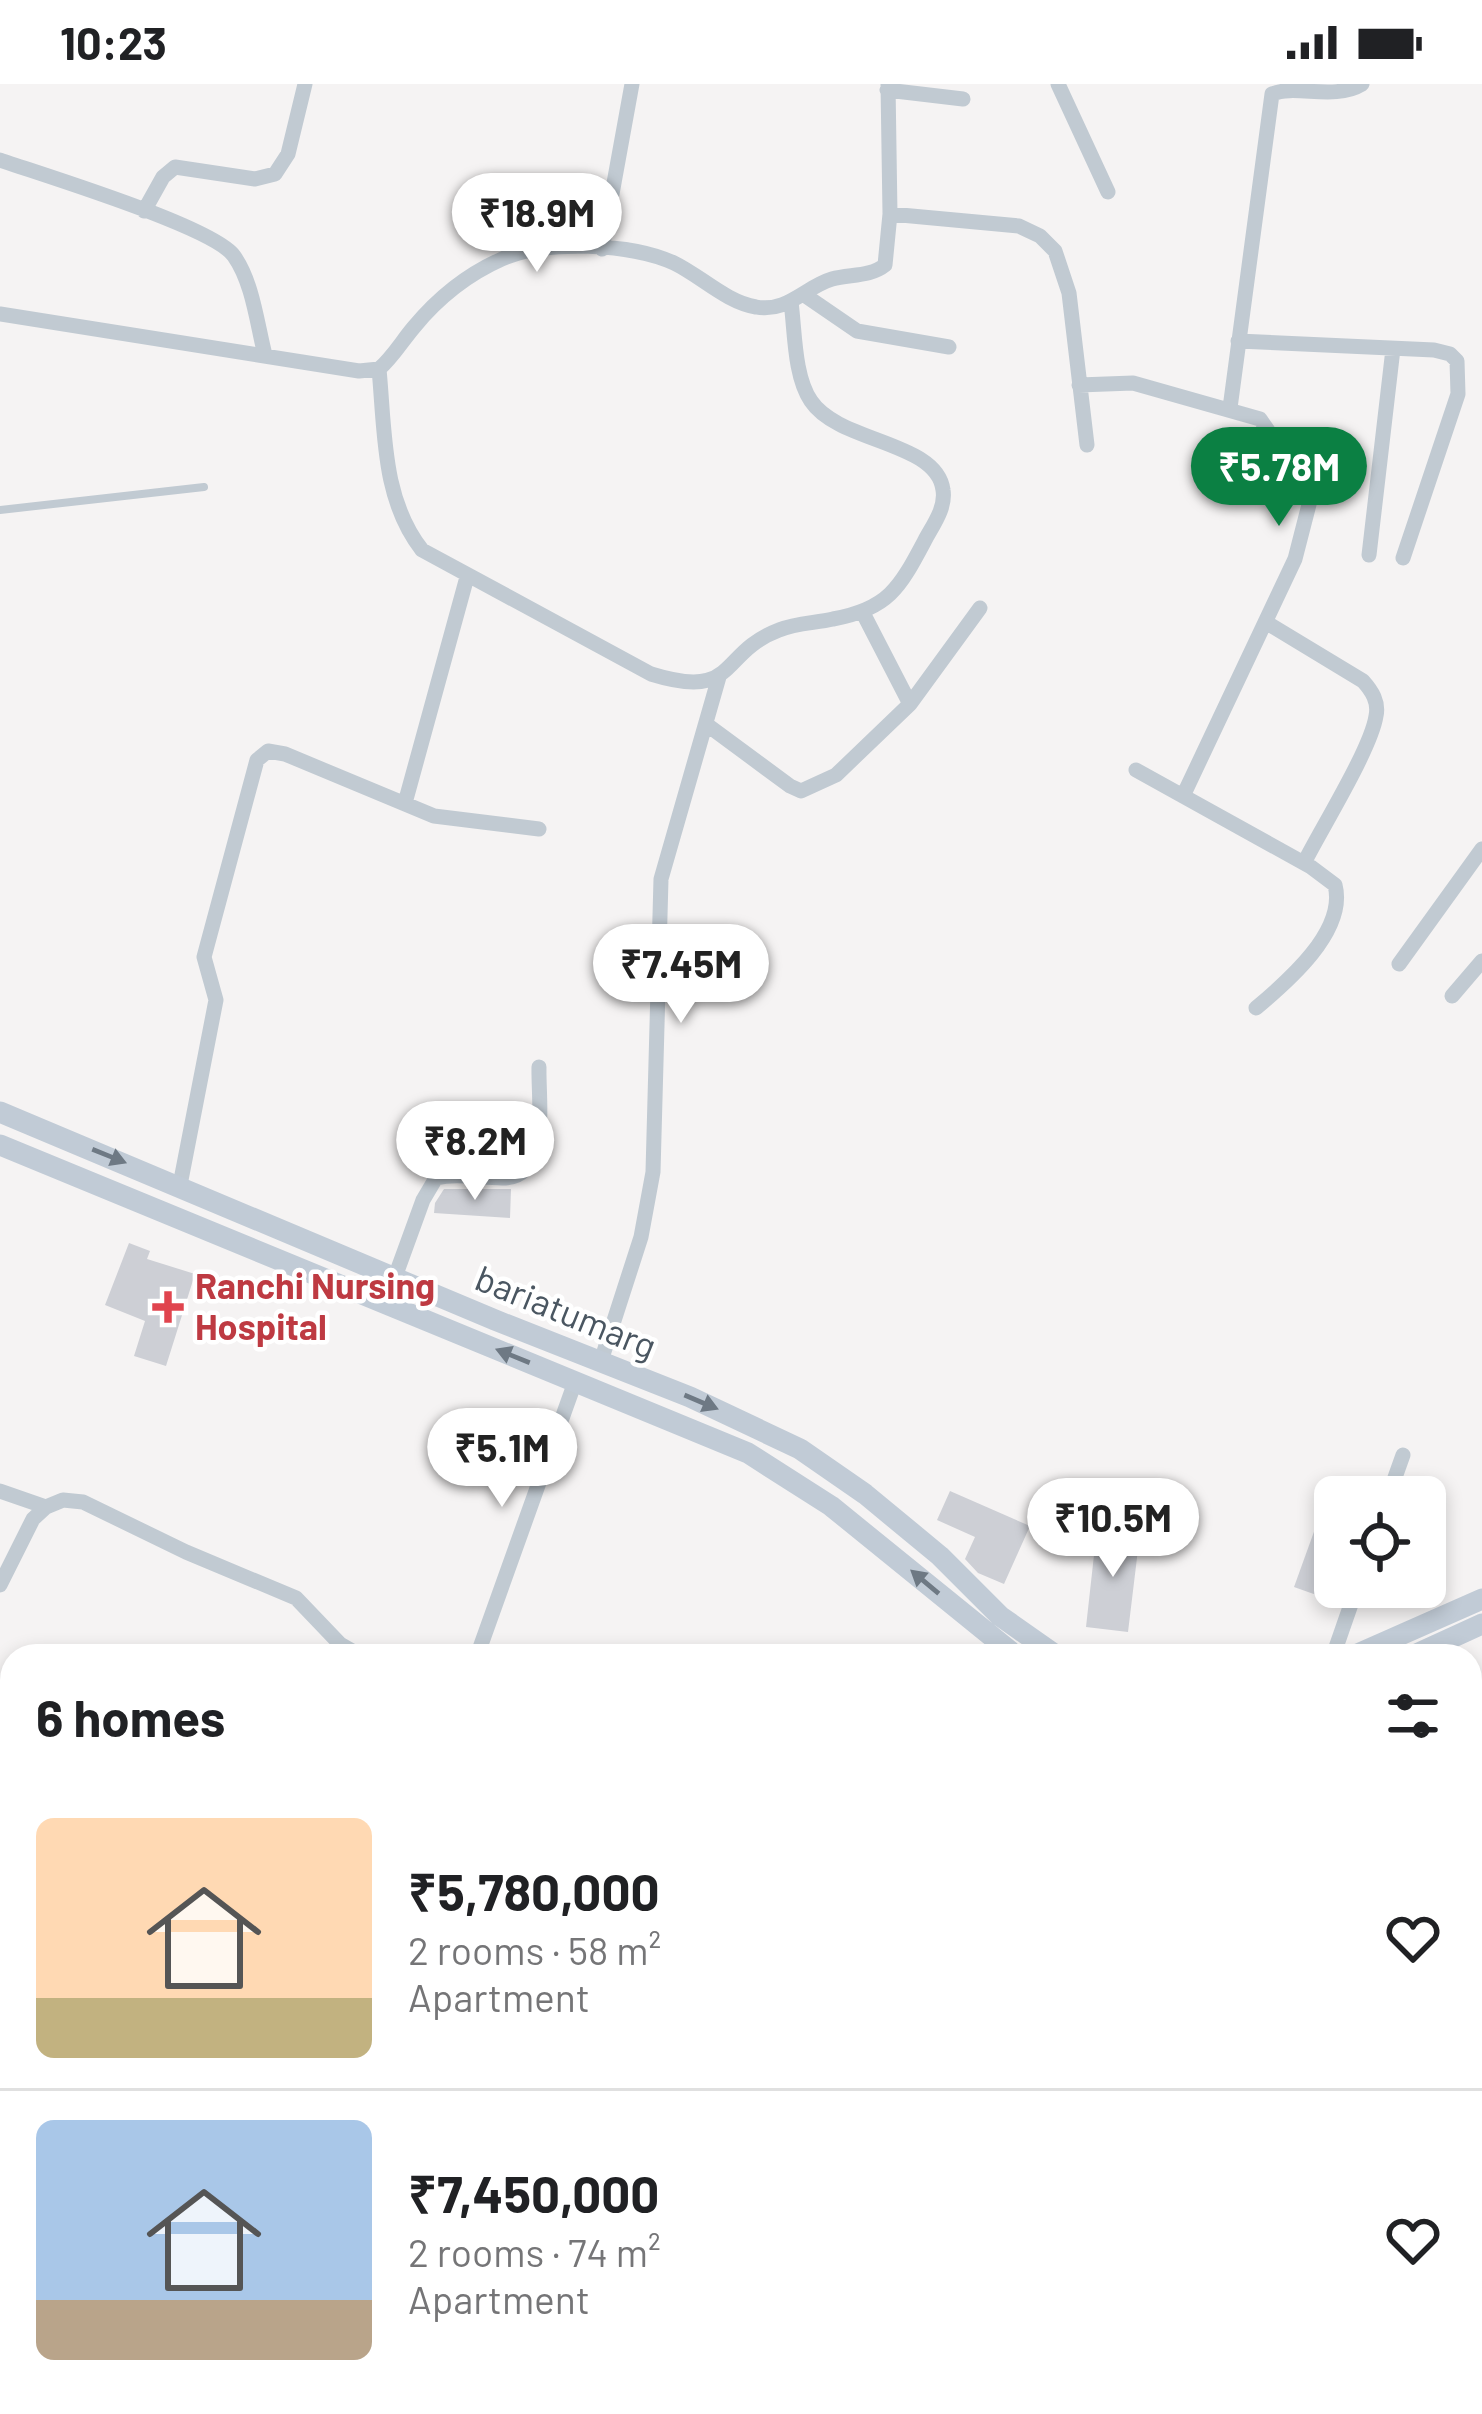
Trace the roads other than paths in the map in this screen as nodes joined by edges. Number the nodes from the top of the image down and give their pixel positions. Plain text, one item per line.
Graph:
1 (305, 84) edge
2 (632, 84) edge
3 (1058, 84) edge
4 (1362, 84) edge
5 (887, 87) edge
6 (963, 99) dead end
7 (0, 160) edge
8 (1108, 192) dead end
9 (143, 211) junction
10 (890, 214) junction
11 (602, 249) junction
12 (797, 298) junction
13 (0, 314) edge
14 (1238, 341) junction
15 (950, 347) dead end
16 (1394, 349) junction
17 (265, 355) junction
18 (379, 370) junction
19 (1079, 385) junction
20 (1230, 408) junction
21 (1087, 446) dead end
22 (204, 487) dead end
23 (0, 510) edge
24 (1369, 555) dead end
25 (1403, 558) dead end
26 (467, 577) junction
27 (980, 608) dead end
28 (862, 613) junction
29 (1268, 623) junction
30 (719, 677) junction
31 (910, 704) junction
32 (706, 724) junction
33 (1136, 770) dead end
34 (1183, 796) junction
35 (405, 803) junction
36 (539, 829) dead end
37 (1482, 849) edge
38 (1304, 863) junction
39 (1482, 961) edge
40 (1399, 964) dead end
41 (1452, 996) dead end
42 (1256, 1008) dead end
43 (538, 1067) dead end
44 (0, 1112) edge
45 (0, 1145) edge
46 (180, 1185) junction
47 (395, 1277) junction
48 (602, 1361) junction
49 (575, 1382) junction
50 (1403, 1455) dead end
51 (1396, 1476) edge
52 (0, 1491) edge
53 (46, 1507) junction
54 (0, 1585) edge
55 (1482, 1599) edge
56 (1350, 1608) edge
57 (1482, 1624) edge
58 (340, 1644) edge
59 (481, 1644) edge
60 (1001, 1644) edge
61 (1041, 1644) edge
62 (1338, 1644) edge
63 (1380, 1644) edge
64 (1438, 1644) edge

1 - 9 street
2 - 11 street
3 - 8 street
4 - 14 street
5 - 6 street
5 - 10 street
7 - 9 street
9 - 17 street
10 - 12 street
10 - 19 street
11 - 12 street
11 - 18 street
12 - 15 street
12 - 28 street
13 - 17 street
14 - 16 street
14 - 20 street
16 - 24 street
16 - 25 street
17 - 18 street
18 - 26 street
19 - 20 street
19 - 21 street
20 - 29 street
22 - 23 lane
26 - 30 street
26 - 35 street
27 - 31 street
28 - 30 street
28 - 31 street
29 - 34 street
29 - 38 street
30 - 32 street
31 - 32 street
32 - 48 street
33 - 34 street
34 - 38 street
35 - 36 street
35 - 46 street
37 - 40 street
38 - 42 street
39 - 41 street
43 - 47 street
44 -> 46 main road, bariatumarg
49 -> 45 main road, bariatumarg
46 - 47 main road, bariatumarg
47 - 48 main road, bariatumarg
48 -> 61 main road, bariatumarg
49 - 59 street
60 -> 49 main road, bariatumarg
50 - 51 street
52 - 53 street
53 - 54 street
53 - 58 street
55 - 63 main road
56 - 62 street
57 - 64 main road

